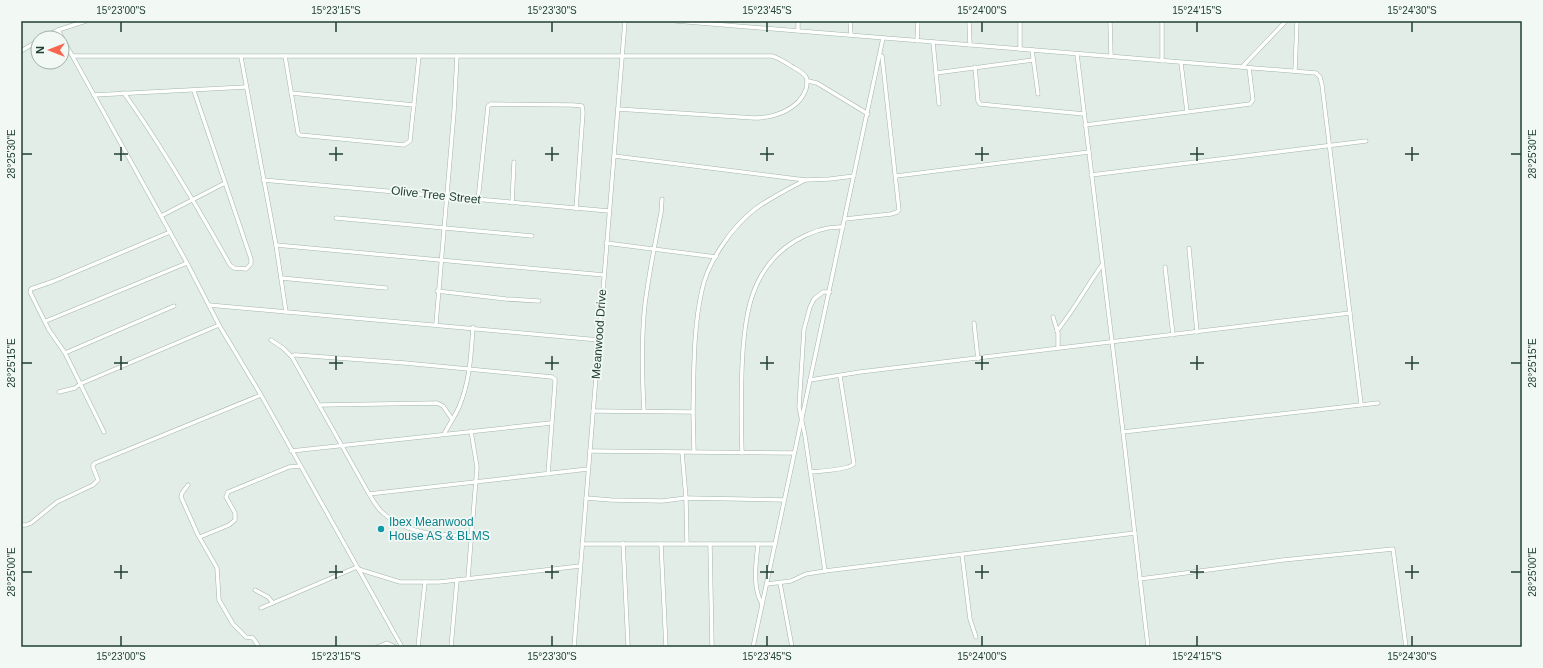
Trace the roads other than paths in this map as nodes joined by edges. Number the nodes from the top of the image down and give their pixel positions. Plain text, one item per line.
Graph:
1 (86, 21) edge
2 (625, 21) edge
3 (676, 21) edge
4 (798, 21) edge
5 (850, 21) edge
6 (918, 21) edge
7 (969, 21) edge
8 (1020, 21) edge
9 (1110, 21) edge
10 (1162, 21) edge
11 (1286, 21) edge
12 (1296, 21) edge
13 (58, 30) edge
14 (798, 31) junction
15 (850, 35) junction
16 (883, 38) junction
17 (917, 41) junction
18 (933, 42) junction
19 (970, 45) junction
20 (30, 46) edge
21 (1020, 49) junction
22 (881, 50) junction
23 (1032, 50) junction
24 (21, 51) edge
25 (70, 51) edge
26 (1077, 54) junction
27 (73, 56) junction
28 (241, 56) junction
29 (285, 56) junction
30 (419, 56) junction
31 (457, 56) junction
32 (1111, 56) junction
33 (622, 57) junction
34 (1033, 60) junction
35 (1162, 61) junction
36 (1182, 63) junction
37 (975, 67) junction
38 (1242, 67) junction
39 (1249, 68) junction
40 (1295, 71) junction
41 (936, 72) junction
42 (808, 81) junction
43 (246, 87) junction
44 (194, 91) junction
45 (124, 93) junction
46 (291, 93) junction
47 (1038, 94) dead end
48 (94, 95) junction
49 (939, 104) dead end
50 (414, 105) junction
51 (618, 109) junction
52 (1187, 112) junction
53 (868, 114) junction
54 (1084, 114) junction
55 (1085, 125) junction
56 (1366, 141) dead end
57 (1330, 146) junction
58 (1089, 152) junction
59 (614, 156) junction
60 (514, 162) dead end
61 (1091, 175) junction
62 (854, 176) junction
63 (896, 176) junction
64 (263, 180) junction
65 (805, 180) junction
66 (225, 183) junction
67 (446, 196) junction
68 (193, 199) junction
69 (662, 199) dead end
70 (478, 200) junction
71 (512, 203) junction
72 (576, 209) junction
73 (609, 211) junction
74 (161, 216) junction
75 (336, 218) dead end
76 (845, 219) junction
77 (843, 227) junction
78 (444, 228) junction
79 (170, 232) junction
80 (532, 236) dead end
81 (606, 243) junction
82 (276, 245) junction
83 (1188, 248) dead end
84 (654, 249) junction
85 (716, 257) junction
86 (441, 260) junction
87 (188, 263) junction
88 (1102, 265) junction
89 (1165, 267) dead end
90 (604, 274) junction
91 (281, 278) junction
92 (386, 288) dead end
93 (437, 291) junction
94 (830, 292) junction
95 (539, 301) dead end
96 (209, 305) junction
97 (174, 306) dead end
98 (286, 312) junction
99 (1350, 313) junction
100 (1053, 317) dead end
101 (46, 321) junction
102 (974, 323) dead end
103 (436, 324) junction
104 (219, 325) junction
105 (472, 328) junction
106 (1057, 331) junction
107 (1197, 332) junction
108 (1173, 335) junction
109 (271, 340) dead end
110 (599, 340) junction
111 (1112, 342) junction
112 (1058, 348) junction
113 (65, 353) junction
114 (292, 357) junction
115 (978, 359) junction
116 (470, 370) junction
117 (840, 376) junction
118 (810, 380) junction
119 (80, 384) junction
120 (59, 392) dead end
121 (261, 394) junction
122 (1378, 403) dead end
123 (1361, 404) junction
124 (320, 405) junction
125 (593, 410) junction
126 (644, 411) junction
127 (692, 412) junction
128 (452, 419) junction
129 (802, 421) junction
130 (551, 423) junction
131 (471, 431) junction
132 (104, 432) dead end
133 (1123, 432) junction
134 (444, 434) junction
135 (343, 446) junction
136 (291, 451) junction
137 (590, 451) junction
138 (682, 452) junction
139 (694, 452) junction
140 (742, 453) junction
141 (794, 453) junction
142 (300, 466) junction
143 (588, 469) junction
144 (811, 472) junction
145 (548, 474) junction
146 (476, 483) junction
147 (188, 485) dead end
148 (369, 494) junction
149 (586, 498) junction
150 (686, 498) junction
151 (784, 500) junction
152 (21, 525) edge
153 (1135, 533) junction
154 (471, 536) junction
155 (200, 537) junction
156 (623, 543) junction
157 (582, 544) junction
158 (661, 544) junction
159 (687, 544) junction
160 (710, 544) junction
161 (758, 544) junction
162 (775, 544) junction
163 (962, 555) junction
164 (580, 566) junction
165 (357, 568) junction
166 (825, 571) junction
167 (468, 578) junction
168 (1140, 579) junction
169 (457, 580) junction
170 (425, 582) junction
171 (780, 583) junction
172 (766, 584) junction
173 (255, 590) dead end
174 (273, 603) junction
175 (762, 604) junction
176 (262, 608) dead end
177 (976, 638) dead end
178 (628, 645) dead end
179 (259, 647) edge
180 (377, 647) edge
181 (394, 647) edge
182 (402, 647) edge
183 (418, 647) edge
184 (451, 647) edge
185 (574, 647) edge
186 (666, 647) edge
187 (712, 647) edge
188 (753, 647) edge
189 (792, 647) edge
190 (1148, 647) edge
191 (1406, 647) edge

1 - 13 street
2 - 33 street, Meanwood Drive
3 - 14 street
4 - 14 street
5 - 15 street
6 - 17 street
7 - 19 street
8 - 21 street
9 - 32 street
10 - 35 street
11 - 38 street
12 - 40 street
14 - 15 street
15 - 16 street
16 - 17 street
16 - 22 street
17 - 18 street
18 - 19 street
18 - 41 street
19 - 21 street
20 - 24 street
21 - 23 street
22 - 53 street
22 - 63 street
23 - 26 street
23 - 34 street
25 - 27 street
26 - 32 street
26 - 54 street
27 - 28 street
27 - 48 street
28 - 29 street
28 - 43 street
29 - 30 street
29 - 46 street
30 - 31 street
30 - 50 street
31 - 33 street
31 - 67 street
32 - 35 street
33 - 42 street
33 - 51 street, Meanwood Drive
34 - 37 street
34 - 47 street
35 - 36 street
36 - 38 street
36 - 52 street
37 - 41 street
37 - 54 street
38 - 39 street
39 - 40 street
39 - 52 street
40 - 57 street
41 - 49 street
42 - 51 street
42 - 53 street
43 - 44 street
43 - 64 street
44 - 45 street
44 - 66 street
45 - 48 street
45 - 68 street
46 - 50 street
46 - 50 street
48 - 74 street
51 - 59 street, Meanwood Drive
52 - 55 street
53 - 62 street
54 - 55 street
55 - 58 street
56 - 57 street
57 - 61 street
57 - 99 street
58 - 61 street
58 - 63 street
59 - 65 street
59 - 73 street, Meanwood Drive
60 - 71 street
61 - 88 street
62 - 65 street
62 - 76 street
63 - 76 street
64 - 67 street, Olive Tree Street
64 - 82 street
65 - 85 street
66 - 68 street
66 - 68 street
67 - 70 street, Olive Tree Street
67 - 78 street
68 - 74 street
69 - 84 street
70 - 71 street, Olive Tree Street
70 - 72 street
71 - 72 street, Olive Tree Street
72 - 73 street, Olive Tree Street
73 - 81 street, Meanwood Drive
74 - 79 street
75 - 78 street
76 - 77 street
77 - 94 street
77 - 140 street
78 - 80 street
78 - 86 street
79 - 87 street
79 - 101 street
81 - 84 street
81 - 90 street, Meanwood Drive
82 - 86 street
82 - 91 street
83 - 107 street
84 - 85 street
84 - 126 street
85 - 127 street
86 - 90 street
86 - 93 street
87 - 96 street
87 - 101 street
88 - 106 street
88 - 111 street
89 - 108 street
90 - 110 street, Meanwood Drive
91 - 92 street
91 - 98 street
93 - 95 street
93 - 103 street
94 - 118 street
94 - 129 street
96 - 98 street
96 - 104 street
97 - 113 street
98 - 103 street
99 - 107 street
99 - 123 street
100 - 106 street
101 - 113 street
102 - 115 street
103 - 105 street
104 - 119 street
104 - 121 street
105 - 110 street
105 - 116 street
106 - 112 street
107 - 108 street
108 - 111 street
109 - 114 street
110 - 125 street, Meanwood Drive
111 - 112 street
111 - 133 street
112 - 115 street
113 - 119 street
114 - 116 street
114 - 124 street
115 - 117 street
116 - 128 street
116 - 130 street
117 - 118 street
117 - 144 street
118 - 129 street
119 - 120 street
119 - 132 street
121 - 136 street
121 - 152 street
122 - 123 street
123 - 133 street
124 - 128 street
124 - 135 street
125 - 126 street
125 - 137 street, Meanwood Drive
126 - 127 street
127 - 139 street
128 - 134 street
129 - 141 street
129 - 144 street
130 - 131 street
130 - 145 street
131 - 134 street
131 - 146 street
133 - 153 street
134 - 135 street
135 - 136 street
135 - 148 street
136 - 142 street
137 - 138 street
137 - 143 street, Meanwood Drive
138 - 139 street
138 - 150 street
139 - 140 street
140 - 141 street
141 - 151 street
142 - 155 street
142 - 165 street
143 - 145 street
143 - 149 street, Meanwood Drive
144 - 166 street
145 - 146 street
146 - 148 street
146 - 154 street
147 - 155 street
148 - 154 street
149 - 150 street
149 - 157 street, Meanwood Drive
150 - 151 street
150 - 159 street
151 - 162 street
153 - 163 street
153 - 168 street
154 - 167 street
155 - 179 street
156 - 157 street
156 - 158 street
156 - 178 street
157 - 164 street, Meanwood Drive
158 - 159 street
158 - 186 street
159 - 160 street
160 - 161 street
160 - 187 street
161 - 162 street
161 - 175 street
162 - 172 street
163 - 166 street
163 - 177 street
164 - 167 street
164 - 185 street, Meanwood Drive
165 - 170 street
165 - 174 street
165 - 182 street
166 - 171 street
167 - 169 street
168 - 190 street
168 - 191 street
169 - 170 street
169 - 184 street
170 - 183 street
171 - 172 street
171 - 189 street
172 - 175 street
173 - 174 street
174 - 176 street
175 - 188 street
180 - 181 street

